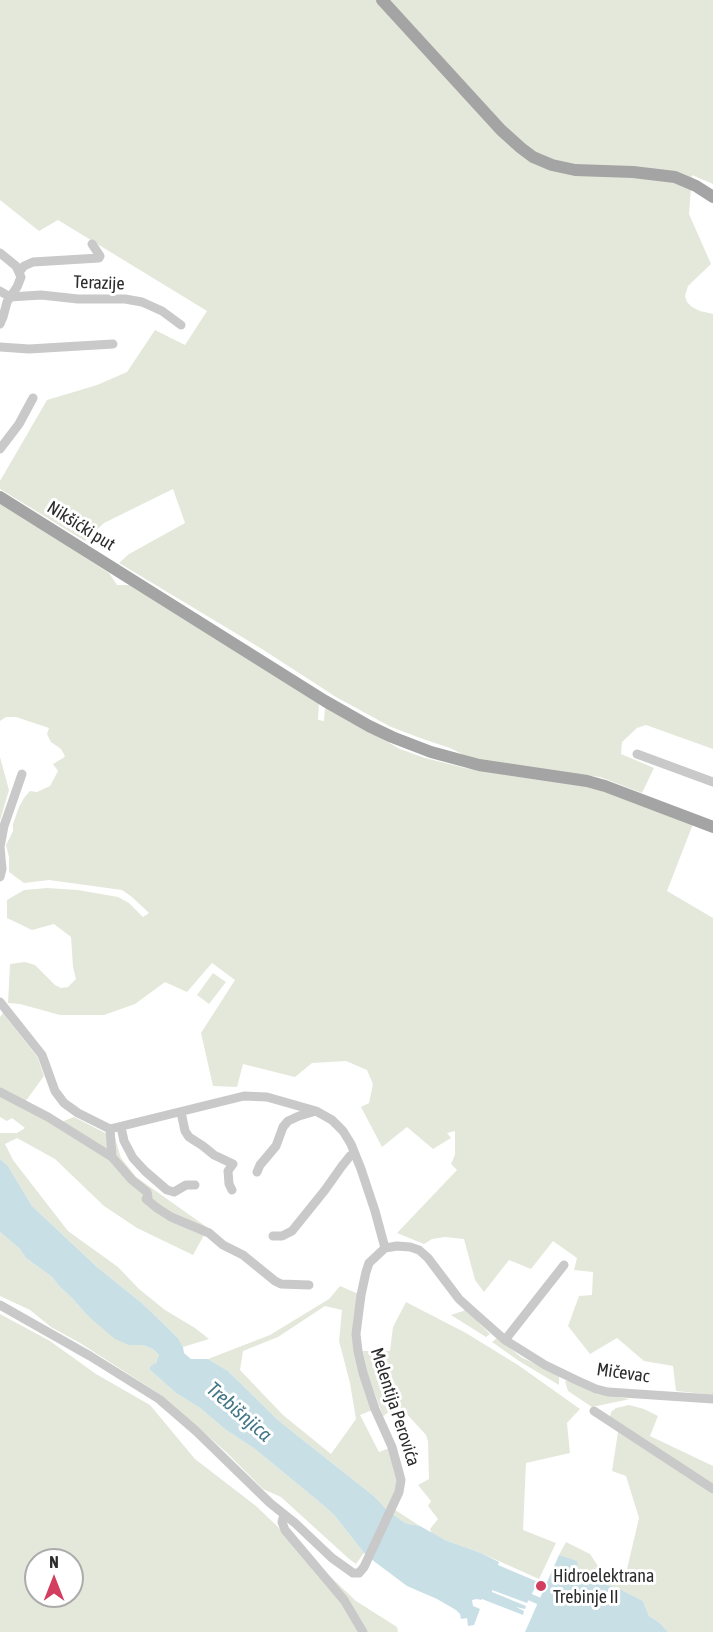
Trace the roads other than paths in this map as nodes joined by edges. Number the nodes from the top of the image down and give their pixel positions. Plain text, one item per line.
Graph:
1 (382, 0) edge
2 (713, 197) edge
3 (92, 244) dead end
4 (0, 253) edge
5 (20, 271) junction
6 (0, 291) edge
7 (10, 297) junction
8 (0, 324) edge
9 (181, 325) dead end
10 (113, 344) dead end
11 (0, 347) edge
12 (33, 398) dead end
13 (0, 449) edge
14 (0, 497) edge
15 (637, 754) dead end
16 (22, 774) dead end
17 (713, 782) edge
18 (713, 826) edge
19 (0, 877) edge
20 (0, 1002) edge
21 (0, 1092) edge
22 (316, 1111) junction
23 (181, 1112) junction
24 (121, 1127) junction
25 (110, 1129) junction
26 (355, 1154) junction
27 (112, 1157) junction
28 (257, 1172) dead end
29 (195, 1185) dead end
30 (232, 1190) dead end
31 (273, 1236) dead end
32 (384, 1248) junction
33 (564, 1265) dead end
34 (309, 1285) dead end
35 (0, 1305) edge
36 (505, 1340) junction
37 (713, 1399) edge
38 (594, 1411) dead end
39 (713, 1489) edge
40 (284, 1515) junction
41 (363, 1632) edge

1 - 2 main road
3 - 5 street, Terazije
4 - 5 street
5 - 7 street
6 - 7 street
7 - 8 street
7 - 9 street, Terazije
10 - 11 street
12 - 13 street
14 - 18 main road, Nikšićki put
15 - 17 street
16 - 19 street
20 - 25 street
21 - 27 street
22 - 23 street
22 - 26 street
22 - 28 street
23 - 24 street
23 - 30 street
24 - 25 street
24 - 29 street
25 - 27 street
26 - 31 street
26 - 32 street
27 - 34 street
32 - 36 street, Mičevac
32 - 40 street, Melentija Perovića
33 - 36 street
35 - 40 street
36 - 37 street, Mičevac
38 - 39 street
40 - 41 street

